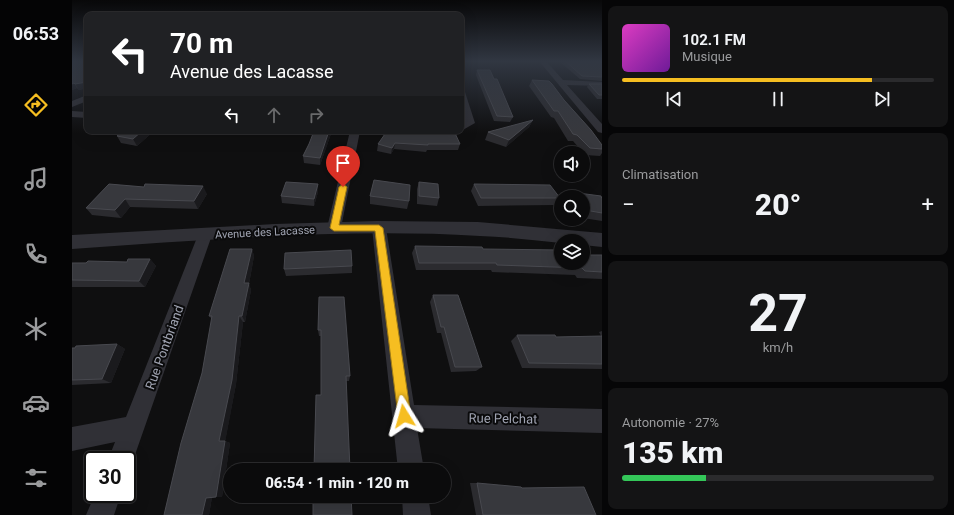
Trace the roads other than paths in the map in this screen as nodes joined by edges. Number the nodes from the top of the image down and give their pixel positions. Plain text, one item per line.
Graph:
1 (563, 85) edge
2 (84, 99) edge
3 (72, 104) edge
4 (72, 114) edge
5 (84, 115) edge
6 (602, 130) edge
7 (353, 134) edge
8 (334, 228) junction
9 (379, 228) junction
10 (205, 235) junction
11 (602, 240) edge
12 (72, 242) edge
13 (404, 416) junction
14 (602, 421) edge
15 (134, 426) junction
16 (72, 439) edge
17 (124, 451) edge
18 (410, 463) edge
19 (105, 503) edge
20 (416, 503) edge
21 (100, 515) edge
22 (417, 515) edge

1 - 6 street
2 - 3 street
4 - 5 street
7 - 8 street
8 - 9 street, Avenue des Lacasse
8 - 10 street, Avenue des Lacasse
9 - 11 street, Avenue des Lacasse
9 - 13 street
10 - 12 street, Avenue des Lacasse
10 - 15 street, Rue Pontbriand
13 - 14 street, Rue Pelchat
13 - 18 street
15 - 16 street
15 - 17 street, Rue Pontbriand
19 - 21 street
20 - 22 street

